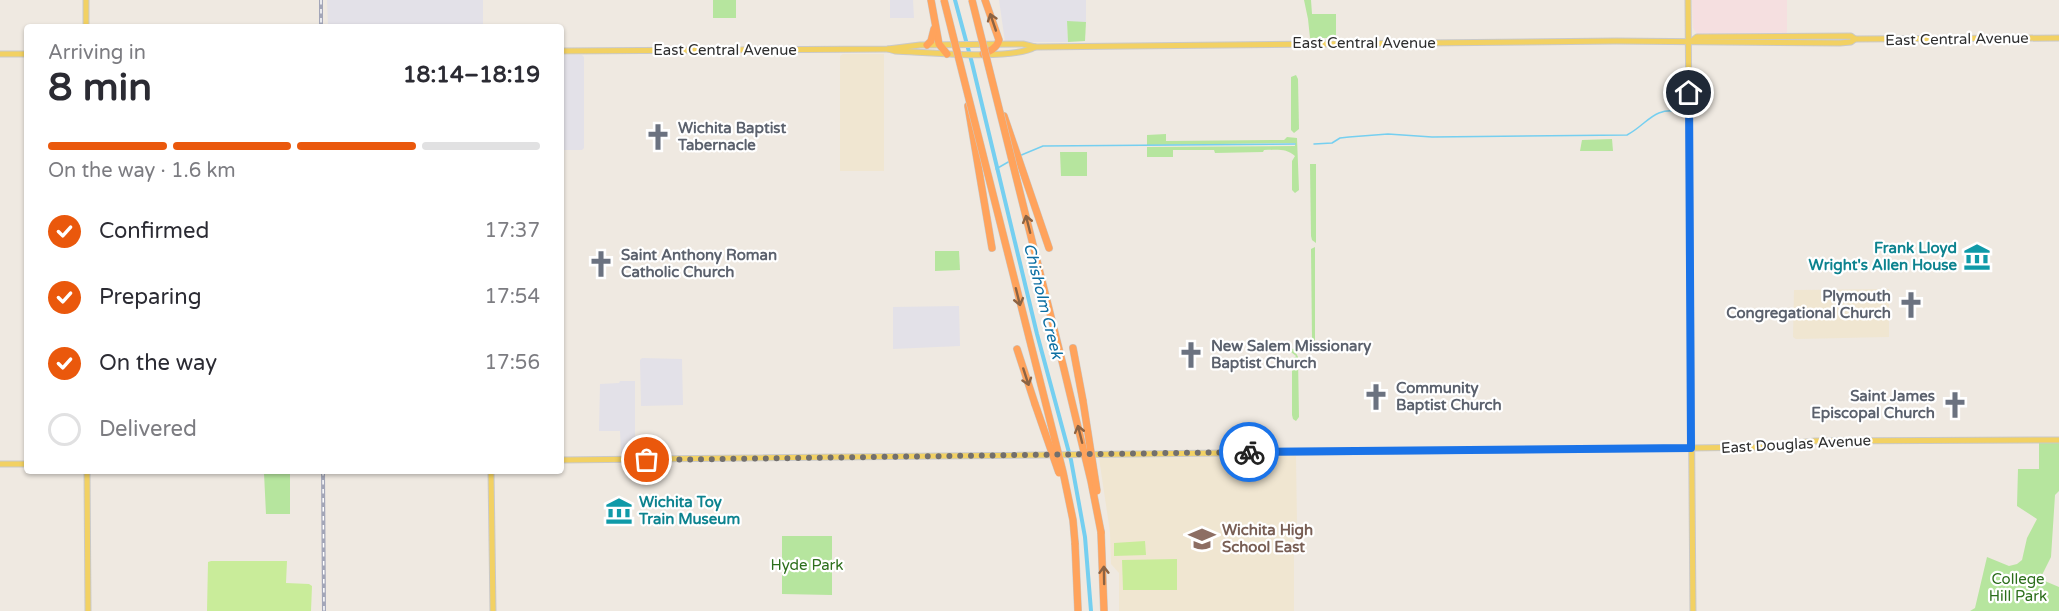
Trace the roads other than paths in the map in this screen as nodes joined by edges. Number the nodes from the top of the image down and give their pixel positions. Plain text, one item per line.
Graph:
1 (86, 0) edge
2 (931, 0) edge
3 (944, 0) edge
4 (972, 0) edge
5 (985, 0) edge
6 (1688, 0) edge
7 (932, 9) junction
8 (86, 24) edge
9 (1849, 36) junction
10 (2059, 38) edge
11 (1855, 39) junction
12 (1690, 41) junction
13 (1809, 43) junction
14 (939, 44) junction
15 (998, 44) junction
16 (927, 45) junction
17 (1035, 46) junction
18 (888, 49) junction
19 (564, 51) edge
20 (0, 54) edge
21 (24, 54) edge
22 (947, 54) junction
23 (983, 54) junction
24 (964, 77) junction
25 (994, 88) junction
26 (992, 248) dead end
27 (1049, 248) dead end
28 (1072, 348) dead end
29 (1017, 349) dead end
30 (2059, 440) edge
31 (1691, 448) junction
32 (564, 460) edge
33 (0, 464) edge
34 (24, 464) edge
35 (87, 474) edge
36 (492, 474) edge
37 (1073, 520) junction
38 (1101, 532) junction
39 (1104, 607) edge
40 (88, 611) edge
41 (493, 611) edge
42 (1077, 611) edge
43 (1693, 611) edge

1 - 8 main road
2 - 7 highway
3 - 24 highway, bridge
4 - 25 highway, bridge
15 -> 5 highway
6 - 12 main road
7 - 14 highway
7 - 16 highway
9 - 11 main road, East Central Avenue
9 - 12 main road, East Central Avenue
9 - 13 main road
10 - 11 main road, East Central Avenue
11 - 13 main road, East Central Avenue
12 - 13 main road, East Central Avenue
12 - 17 main road, East Central Avenue
12 - 31 main road
14 - 15 main road, East Central Avenue
14 - 16 main road, East Central Avenue
14 - 22 highway
15 - 17 main road, East Central Avenue
15 - 23 highway
16 - 18 main road, East Central Avenue
17 - 23 main road, East Central Avenue
18 - 19 main road, East Central Avenue
18 - 22 main road, East Central Avenue
20 - 21 main road
22 - 23 main road, East Central Avenue
24 - 26 highway, bridge
24 -> 37 highway, bridge
25 - 27 highway, bridge
38 -> 25 highway, bridge
28 - 38 highway, bridge
29 -> 37 highway, bridge
30 - 31 main road, East Douglas Avenue
31 - 32 main road, East Douglas Avenue
31 - 43 main road
33 - 34 main road
35 - 40 main road
36 - 41 main road
37 - 42 highway, bridge
39 -> 38 highway

